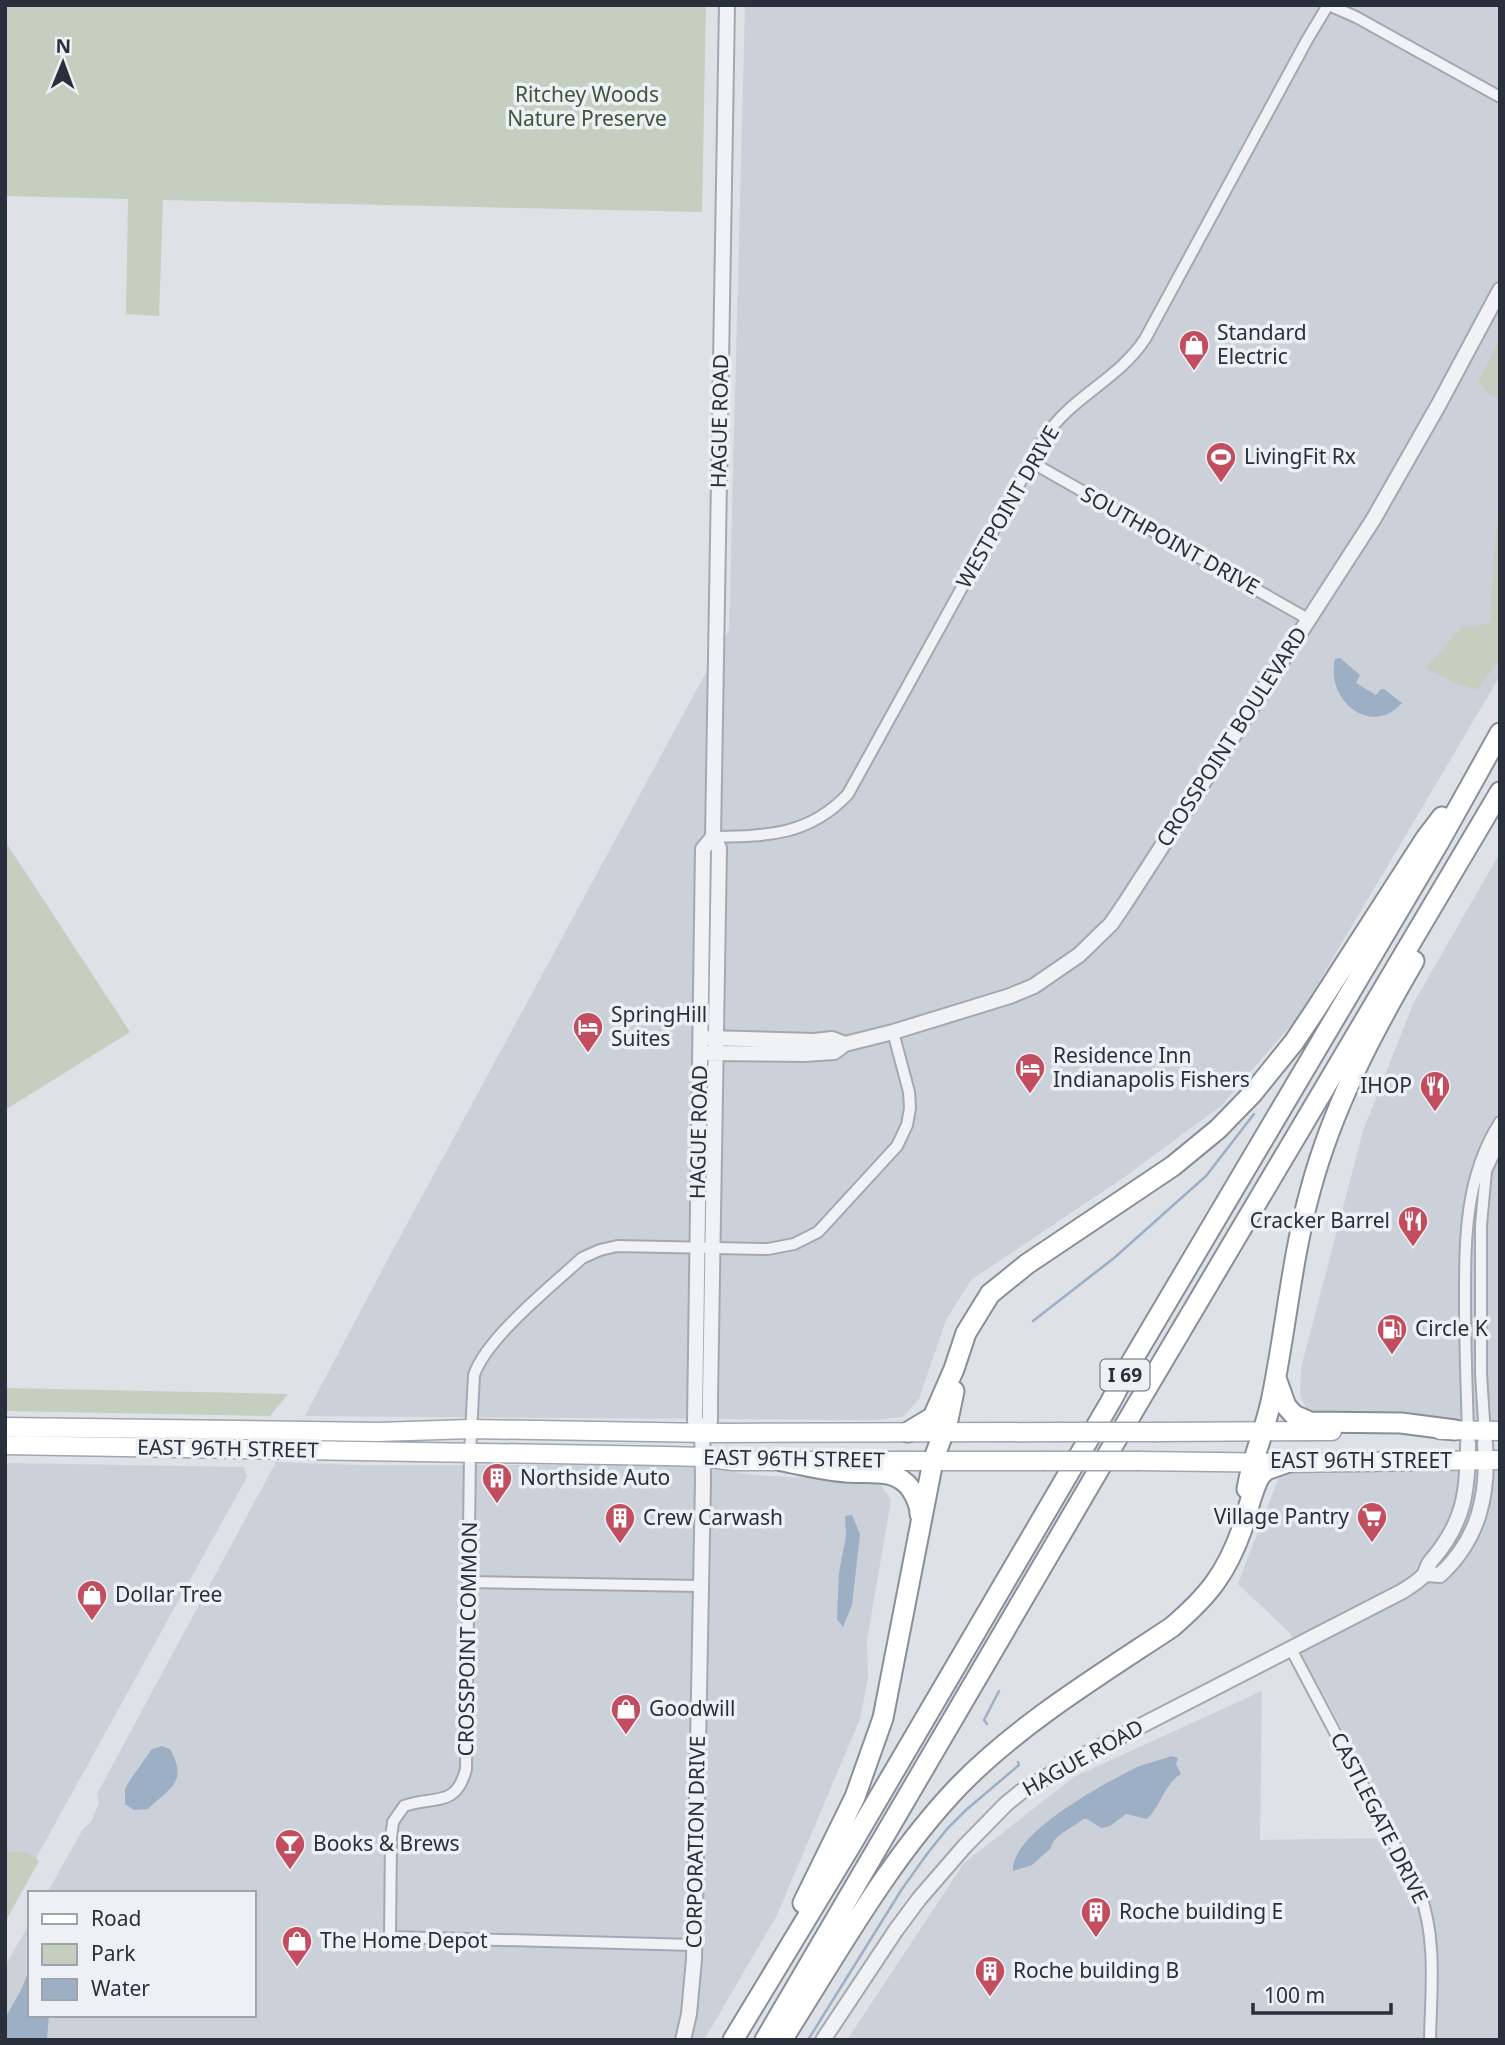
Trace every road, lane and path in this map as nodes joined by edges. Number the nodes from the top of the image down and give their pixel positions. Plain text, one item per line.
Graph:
1 (727, 5) edge
2 (1328, 5) edge
3 (1500, 97) edge
4 (1500, 290) edge
5 (1031, 462) junction
6 (1308, 620) junction
7 (1500, 733) edge
8 (1480, 766) junction
9 (1500, 792) edge
10 (713, 837) junction
11 (1468, 848) junction
12 (893, 1032) junction
13 (701, 1038) junction
14 (716, 1046) junction
15 (700, 1053) junction
16 (1500, 1122) edge
17 (1500, 1141) edge
18 (698, 1248) junction
19 (713, 1248) junction
20 (954, 1369) junction
21 (1276, 1376) junction
22 (5, 1427) edge
23 (144, 1429) junction
24 (471, 1429) junction
25 (702, 1430) junction
26 (378, 1432) junction
27 (943, 1432) junction
28 (1263, 1432) junction
29 (908, 1433) junction
30 (1479, 1443) edge
31 (5, 1446) edge
32 (38, 1446) junction
33 (318, 1451) junction
34 (470, 1453) junction
35 (702, 1457) junction
36 (782, 1461) junction
37 (933, 1461) junction
38 (1254, 1461) junction
39 (1286, 1463) junction
40 (1247, 1511) junction
41 (920, 1525) junction
42 (469, 1582) junction
43 (701, 1587) junction
44 (1290, 1649) junction
45 (694, 1945) junction
46 (767, 1982) junction
47 (682, 2040) edge
48 (733, 2040) edge
49 (765, 2040) edge
50 (782, 2040) edge
51 (823, 2040) edge
52 (1430, 2040) edge

1 - 10 street, HAGUE ROAD
2 - 3 street
2 - 5 street, WESTPOINT DRIVE
4 - 6 street, CROSSPOINT BOULEVARD
5 - 6 street, SOUTHPOINT DRIVE
5 - 10 street, WESTPOINT DRIVE
6 - 12 street, CROSSPOINT BOULEVARD
7 - 8 highway, I 69
8 - 20 highway
8 - 46 highway, I 69
9 - 11 highway, I 69
10 - 13 street, HAGUE ROAD
10 - 14 street, HAGUE ROAD
11 - 21 highway
11 - 49 highway, I 69
12 - 14 street, CROSSPOINT BOULEVARD
12 - 19 street, CROSSPOINT COMMON
13 - 14 street, CROSSPOINT BOULEVARD
13 - 15 street, HAGUE ROAD
14 - 15 street, CROSSPOINT BOULEVARD
14 - 19 street, HAGUE ROAD
15 - 18 street, HAGUE ROAD
16 - 30 street
17 - 30 street
18 - 19 street, CROSSPOINT COMMON
18 - 24 street, CROSSPOINT COMMON
18 - 25 street, HAGUE ROAD
19 - 25 street, HAGUE ROAD
20 - 27 highway
20 - 29 highway
21 - 28 highway
21 - 30 highway
22 - 23 main road, EAST 96TH STREET
23 - 26 main road, EAST 96TH STREET
23 - 32 main road
24 - 25 main road, EAST 96TH STREET
24 - 26 main road, EAST 96TH STREET
24 - 34 street, CROSSPOINT COMMON
25 - 29 main road, EAST 96TH STREET
25 - 35 street, CORPORATION DRIVE
26 - 33 main road
27 - 28 main road, EAST 96TH STREET, bridge
27 - 29 main road, EAST 96TH STREET
27 - 37 highway
28 - 30 main road, EAST 96TH STREET
28 - 38 highway
30 - 39 main road, EAST 96TH STREET
30 - 44 street, HAGUE ROAD
31 - 32 main road, EAST 96TH STREET
32 - 33 main road, EAST 96TH STREET
33 - 34 main road, EAST 96TH STREET
34 - 35 main road, EAST 96TH STREET
34 - 42 street, CROSSPOINT COMMON
35 - 36 main road, EAST 96TH STREET
35 - 43 street, CORPORATION DRIVE
36 - 37 main road, EAST 96TH STREET
36 - 41 highway
37 - 38 main road, EAST 96TH STREET, bridge
37 - 41 highway
38 - 39 main road, EAST 96TH STREET
38 - 40 highway
39 - 40 highway
40 - 50 highway
41 - 46 highway
42 - 43 street
42 - 45 street, CROSSPOINT COMMON
43 - 45 street, CORPORATION DRIVE
44 - 51 street, HAGUE ROAD
44 - 52 street, CASTLEGATE DRIVE
45 - 47 street, CORPORATION DRIVE
46 - 48 highway, I 69

